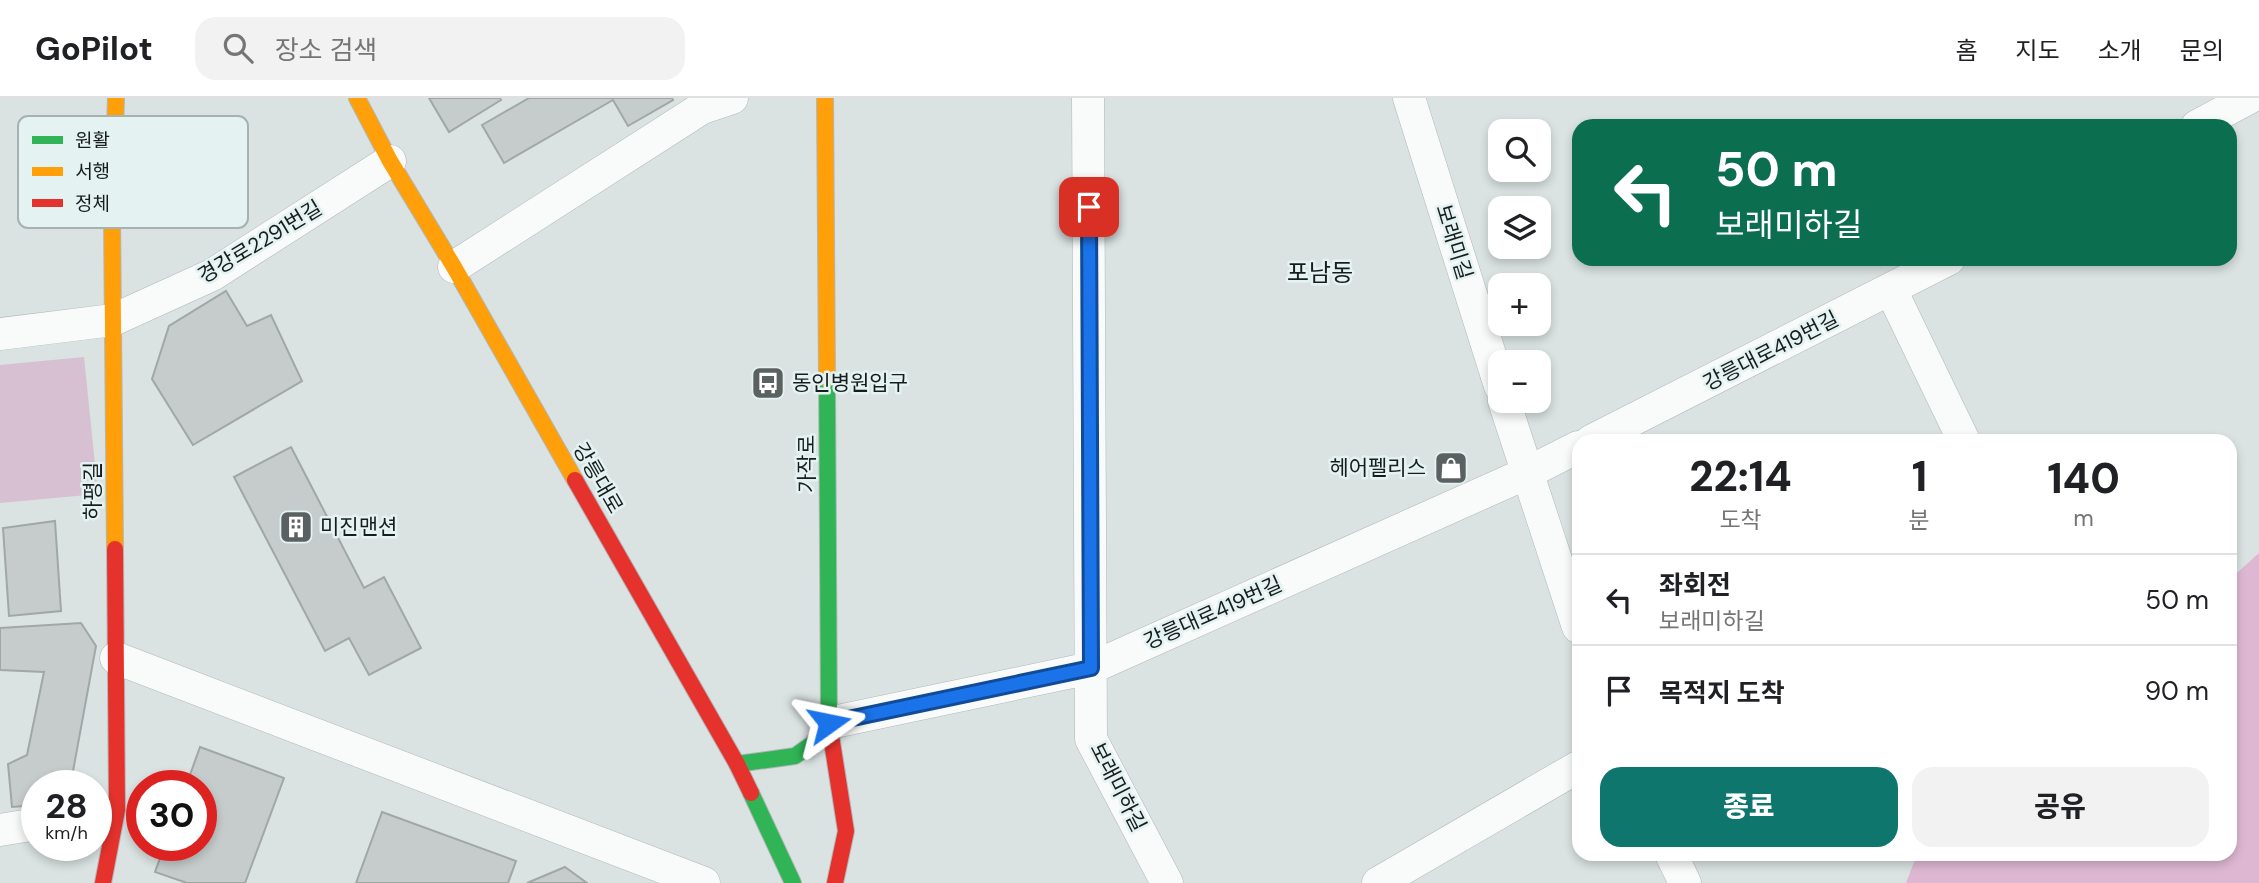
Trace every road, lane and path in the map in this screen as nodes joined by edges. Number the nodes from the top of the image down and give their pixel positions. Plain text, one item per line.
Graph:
1 (116, 98) edge
2 (358, 98) edge
3 (732, 98) edge
4 (825, 98) edge
5 (1088, 98) edge
6 (1409, 98) edge
7 (2249, 98) edge
8 (699, 103) edge
9 (115, 116) edge
10 (2210, 119) edge
11 (390, 161) junction
12 (112, 228) edge
13 (1936, 266) edge
14 (454, 267) junction
15 (1891, 290) junction
16 (113, 320) junction
17 (0, 334) edge
18 (1489, 350) edge
19 (1508, 413) edge
20 (1605, 434) edge
21 (1961, 434) edge
22 (1572, 450) edge
23 (1527, 473) junction
24 (1572, 609) edge
25 (116, 658) junction
26 (1091, 668) junction
27 (829, 723) junction
28 (737, 764) junction
29 (109, 770) edge
30 (1572, 770) edge
31 (21, 827) edge
32 (0, 830) edge
33 (104, 861) edge
34 (1674, 861) edge
35 (103, 883) edge
36 (704, 883) edge
37 (793, 883) edge
38 (835, 883) edge
39 (1167, 883) edge
40 (1378, 883) edge
41 (1685, 883) edge

1 - 9 street, 하평길
2 - 11 street, 강릉대로
3 - 8 street
4 - 27 street, 가작로
5 - 26 street, 보래미하길
6 - 18 street, 보래미길
7 - 10 street
8 - 14 street
11 - 14 street, 강릉대로
11 - 16 street, 경강로2291번길
12 - 16 street, 하평길
13 - 15 street, 강릉대로419번길
14 - 28 street, 강릉대로
15 - 20 street, 강릉대로419번길
15 - 21 street
16 - 17 street, 경강로2291번길
16 - 25 street, 하평길
19 - 23 street
22 - 23 street, 강릉대로419번길
23 - 24 street
23 - 26 street, 강릉대로419번길
25 - 29 street, 하평길
25 - 36 street
26 - 27 street, 강릉대로419번길
26 - 39 street, 보래미하길
27 - 28 street
27 - 38 street, 가작로
28 - 37 street, 강릉대로
30 - 40 street
31 - 32 street
33 - 35 street, 하평길
34 - 41 street

